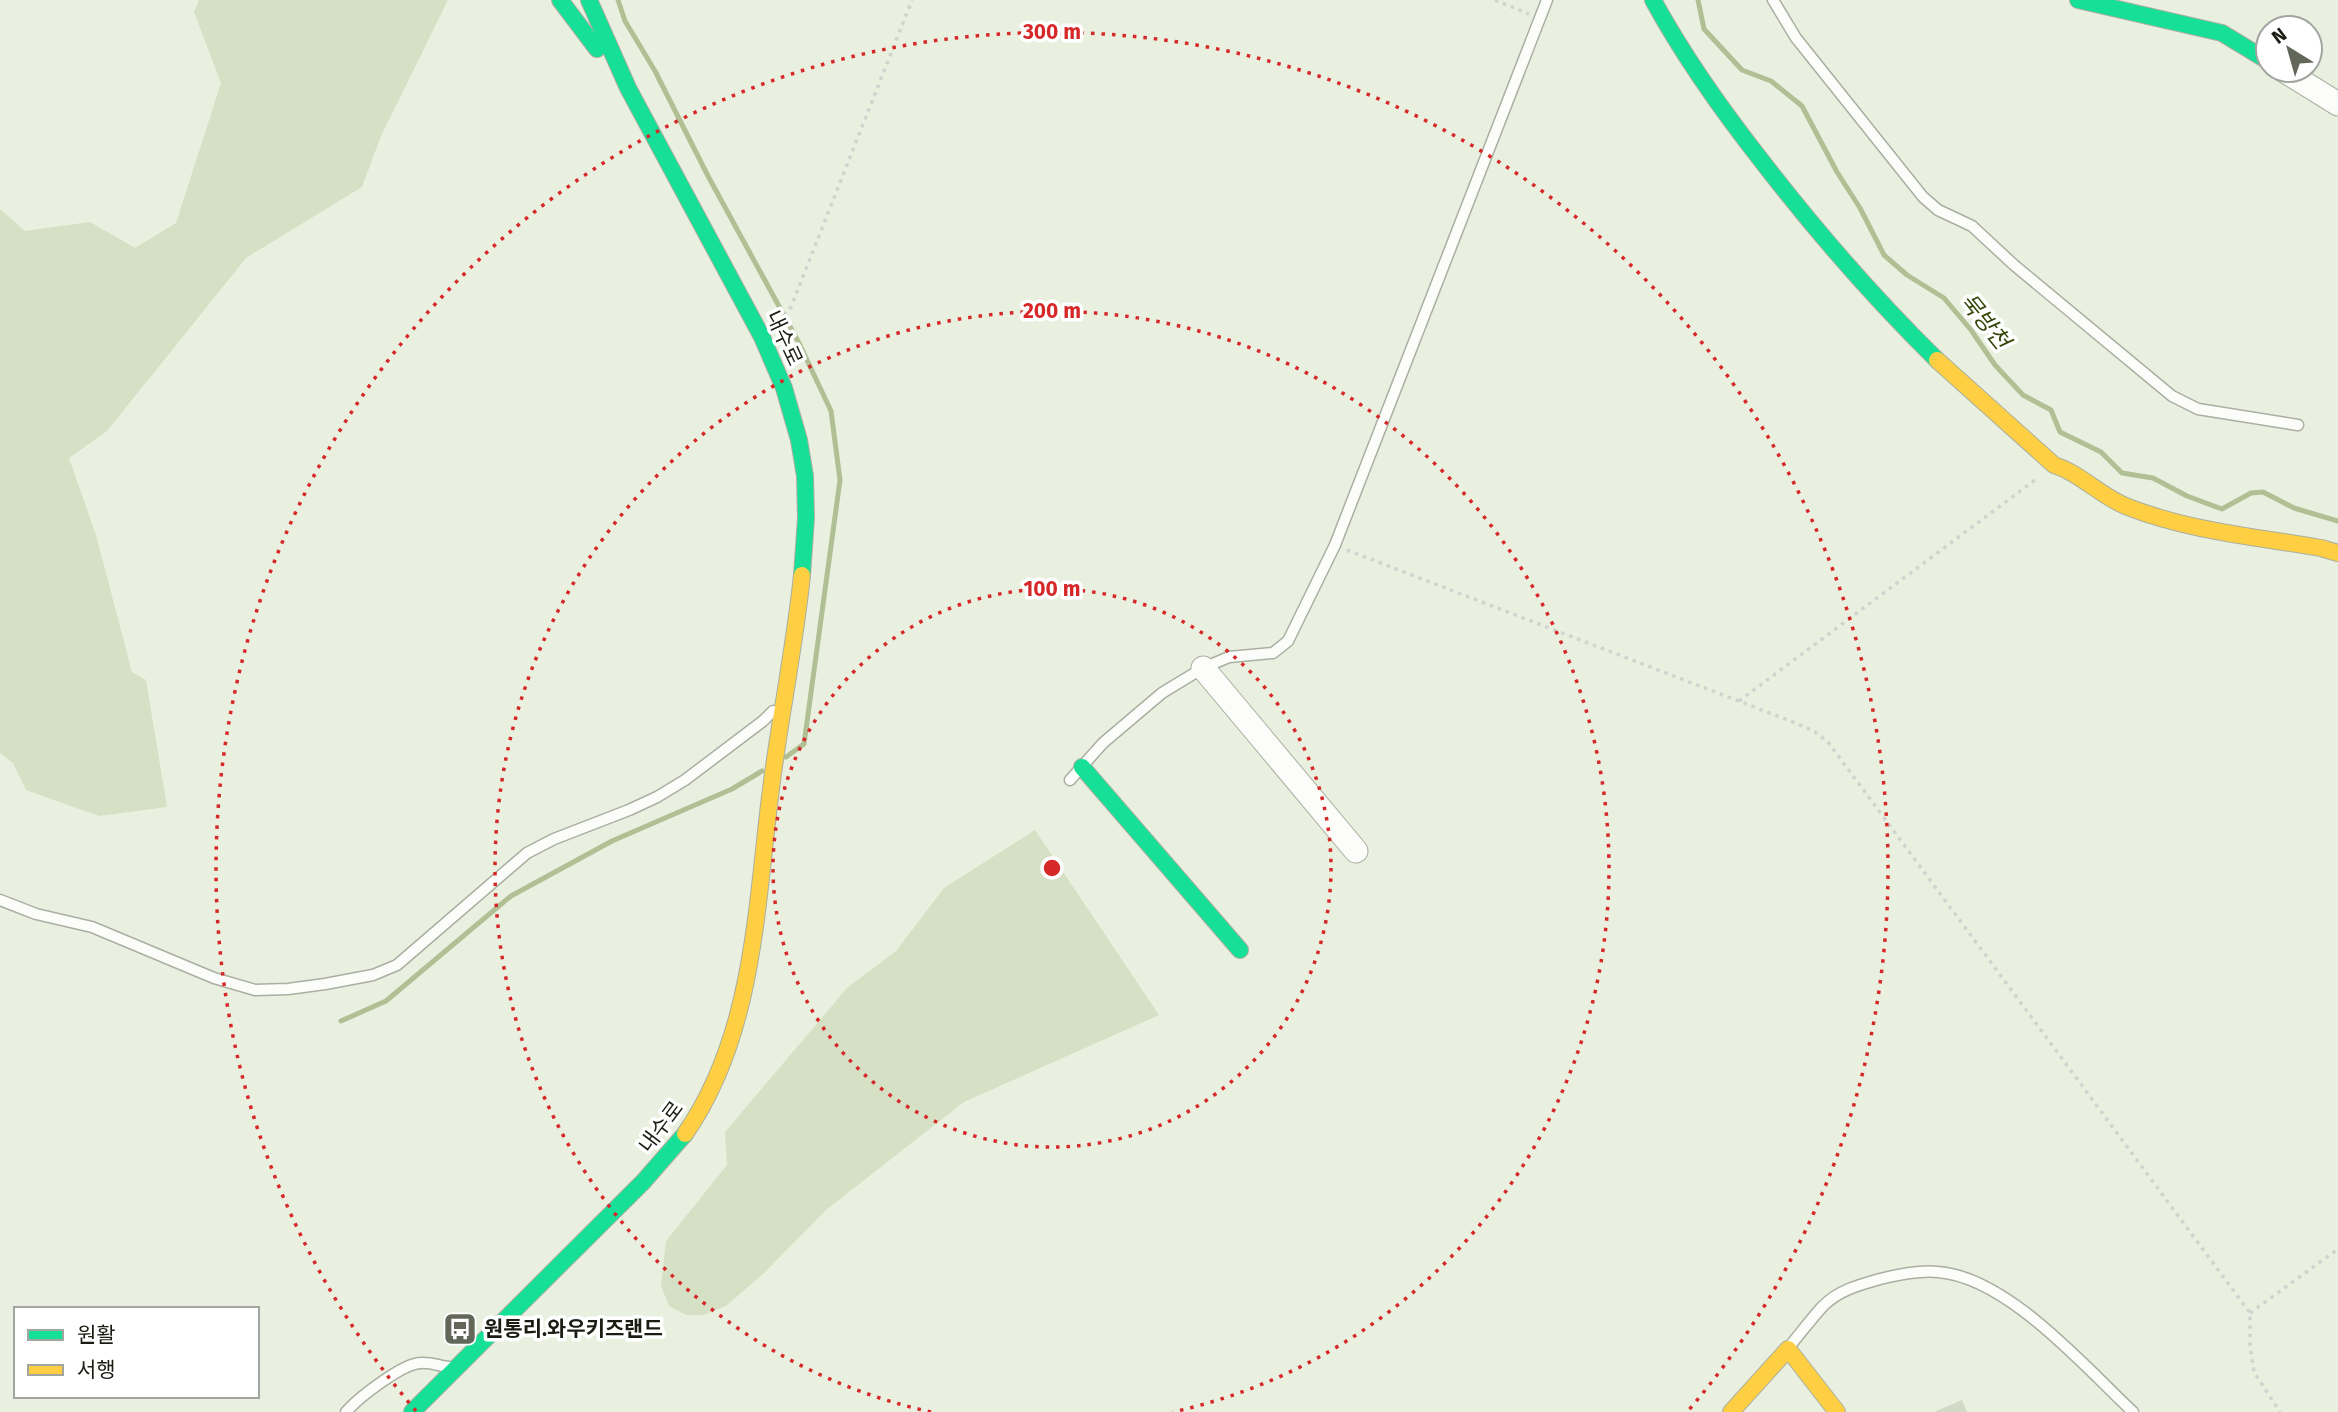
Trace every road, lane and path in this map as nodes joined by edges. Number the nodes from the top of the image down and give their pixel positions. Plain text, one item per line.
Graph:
1 (559, 0) edge
2 (589, 0) edge
3 (912, 0) edge
4 (1495, 0) edge
5 (1547, 0) edge
6 (1653, 0) edge
7 (1773, 0) edge
8 (2078, 0) edge
9 (1540, 18) junction
10 (2254, 52) edge
11 (2306, 84) edge
12 (628, 88) junction
13 (2338, 104) edge
14 (762, 337) junction
15 (2298, 425) dead end
16 (2054, 465) junction
17 (1335, 545) junction
18 (2338, 553) edge
19 (1203, 668) junction
20 (785, 699) junction
21 (1739, 701) junction
22 (1082, 767) junction
23 (1070, 780) dead end
24 (1356, 851) dead end
25 (0, 900) edge
26 (1240, 950) dead end
27 (2338, 1249) edge
28 (2250, 1313) junction
29 (1788, 1349) junction
30 (455, 1368) junction
31 (346, 1412) edge
32 (412, 1412) edge
33 (1731, 1412) edge
34 (1837, 1412) edge
35 (2133, 1412) edge
36 (2280, 1412) edge

1 - 12 street
2 - 12 street, 내수로
3 - 14 path
4 - 9 path
5 - 9 lane
6 - 16 street
7 - 15 lane
8 - 10 street
9 - 17 lane
11 - 13 street
12 - 14 street, 내수로
14 - 20 street, 내수로
16 - 18 street
16 - 21 path
17 - 19 lane
17 - 21 path
19 - 22 lane
19 - 24 street
20 - 25 lane
20 - 30 street, 내수로
21 - 28 path
22 - 23 lane
22 - 26 street
27 - 28 path
28 - 36 path
29 - 33 street
29 - 34 street
29 - 35 lane
30 - 31 lane
30 - 32 street, 내수로

